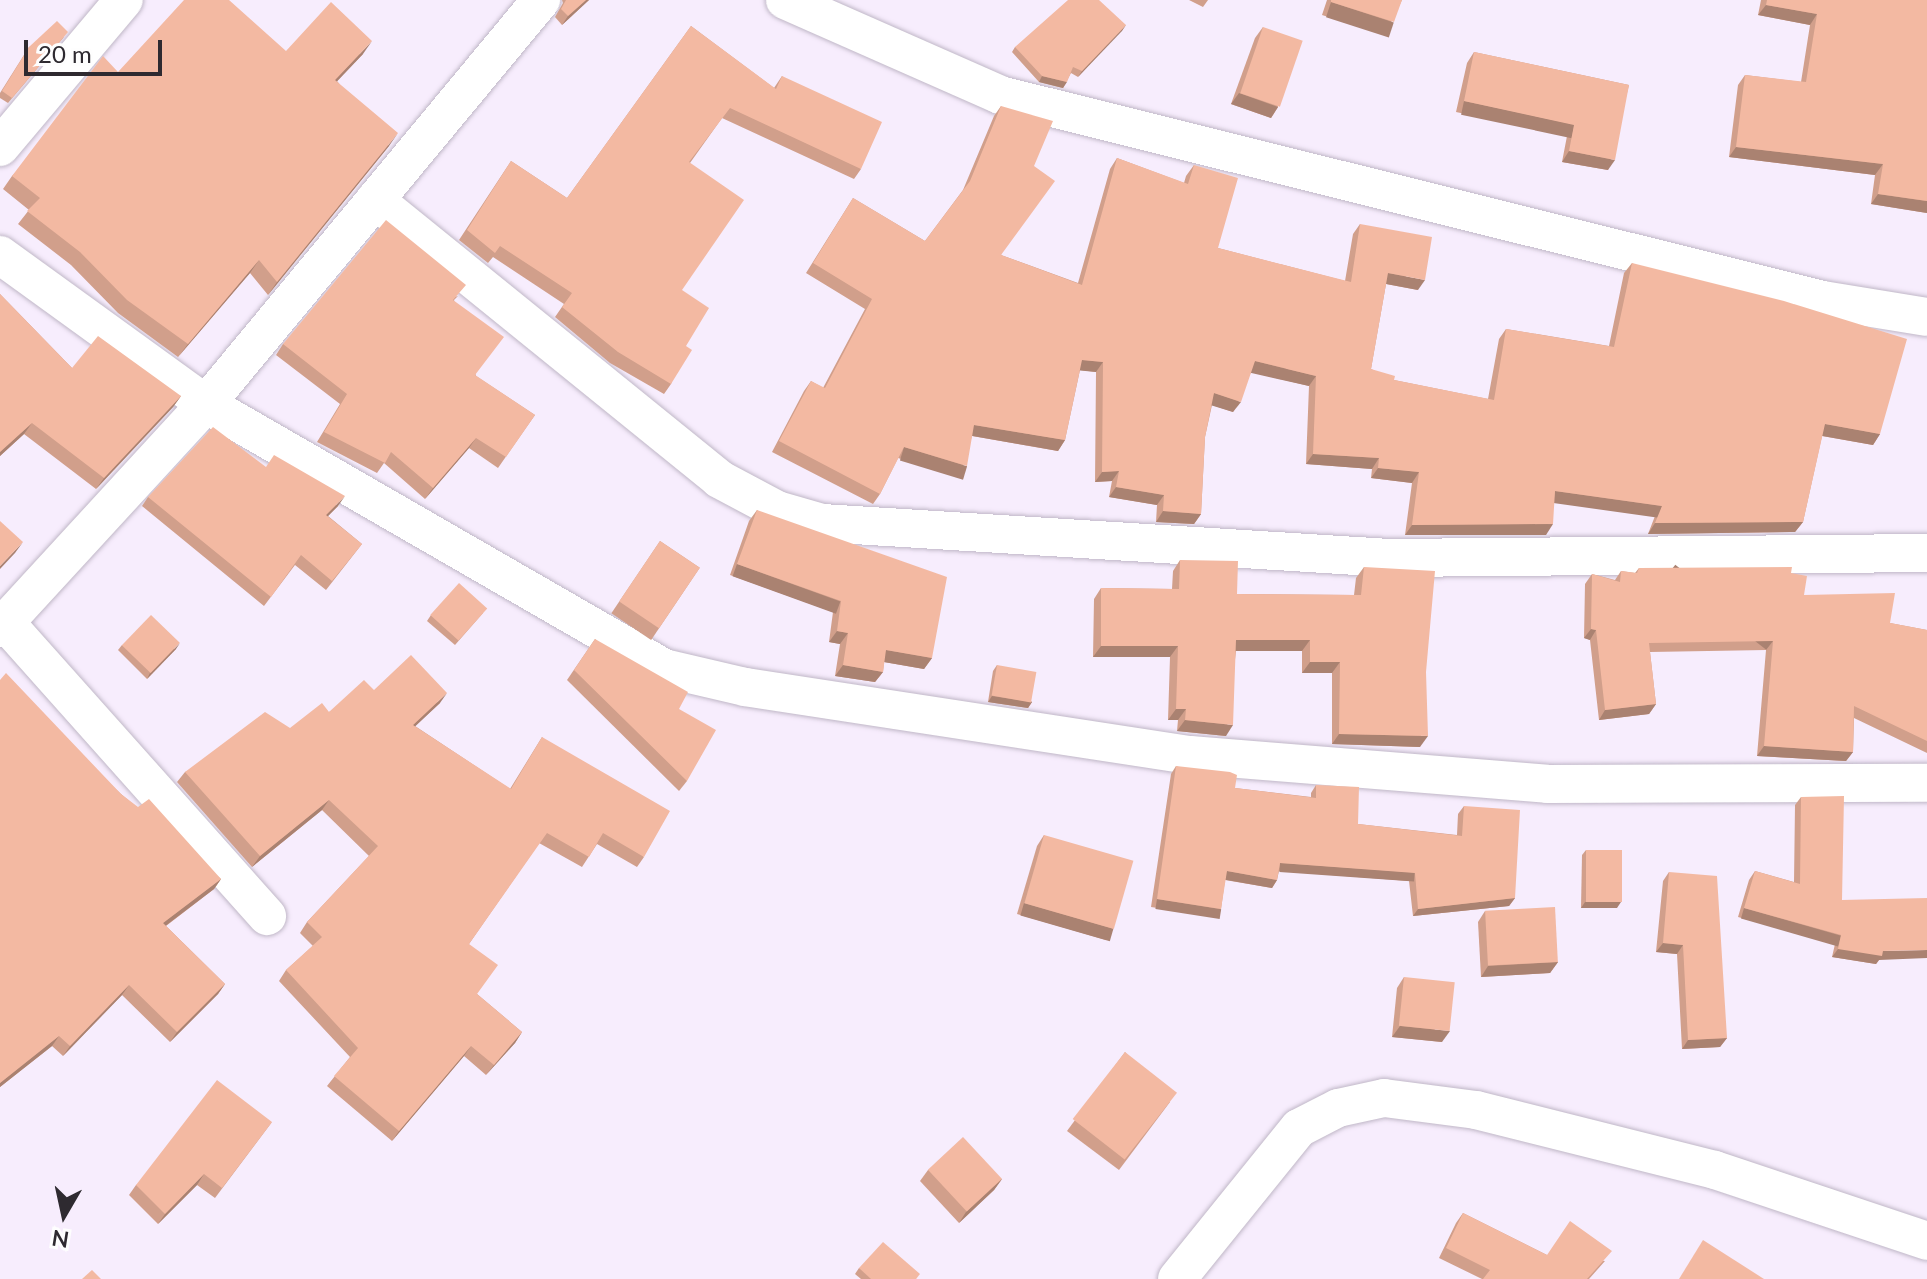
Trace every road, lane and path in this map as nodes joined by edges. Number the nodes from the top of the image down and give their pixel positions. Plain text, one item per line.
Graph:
1 (124, 0) edge
2 (541, 0) edge
3 (785, 0) edge
4 (0, 147) edge
5 (375, 200) junction
6 (0, 255) edge
7 (1927, 317) edge
8 (206, 404) junction
9 (1927, 553) edge
10 (3, 625) edge
11 (1927, 783) edge
12 (267, 916) dead end
13 (1927, 1241) edge
14 (1177, 1279) edge

1 - 4 street
2 - 5 street
3 - 7 street
5 - 8 street
5 - 9 street
6 - 8 street
8 - 10 street
8 - 11 street
10 - 12 street
13 - 14 street

